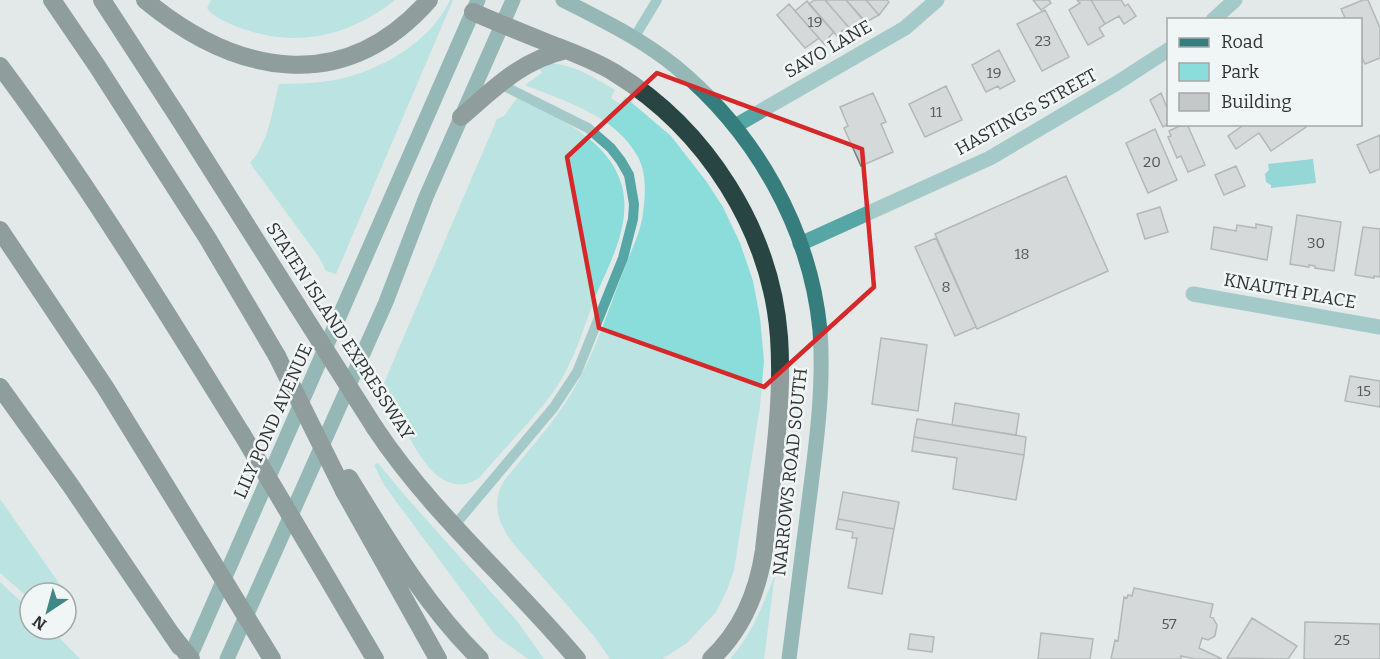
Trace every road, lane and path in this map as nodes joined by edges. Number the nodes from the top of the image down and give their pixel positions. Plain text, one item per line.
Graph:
1 (52, 0) edge
2 (102, 0) edge
3 (145, 0) edge
4 (429, 0) edge
5 (513, 0) edge
6 (563, 0) edge
7 (657, 0) edge
8 (937, 0) edge
9 (1235, 0) edge
10 (475, 6) edge
11 (1215, 18) edge
12 (502, 24) junction
13 (634, 38) junction
14 (566, 50) junction
15 (1167, 51) edge
16 (0, 66) edge
17 (500, 84) junction
18 (461, 117) junction
19 (735, 126) junction
20 (0, 230) edge
21 (800, 244) junction
22 (1193, 294) dead end
23 (1380, 327) edge
24 (0, 387) edge
25 (347, 484) junction
26 (454, 526) junction
27 (188, 659) edge
28 (227, 659) edge
29 (272, 659) edge
30 (375, 659) edge
31 (438, 659) edge
32 (480, 659) edge
33 (577, 659) edge
34 (711, 659) edge
35 (789, 659) edge

1 - 25 highway, bridge
2 - 26 highway, STATEN ISLAND EXPRESSWAY, bridge
3 - 4 highway
5 - 12 main road
6 - 13 main road, NARROWS ROAD SOUTH
7 - 13 lane
8 - 19 street, SAVO LANE
9 - 11 street
10 - 12 highway
10 - 27 main road, LILY POND AVENUE
12 - 14 highway
12 - 18 main road
13 - 19 main road, NARROWS ROAD SOUTH
14 - 17 highway
14 - 34 highway
15 - 21 street, HASTINGS STREET
16 - 30 highway, bridge
17 - 18 highway
17 - 26 lane
18 - 28 main road
19 - 21 main road, NARROWS ROAD SOUTH
20 - 29 highway, bridge
21 - 35 main road, NARROWS ROAD SOUTH
22 - 23 street, KNAUTH PLACE
24 - 27 highway, bridge
25 - 31 highway
25 - 32 highway
26 - 33 highway, STATEN ISLAND EXPRESSWAY

